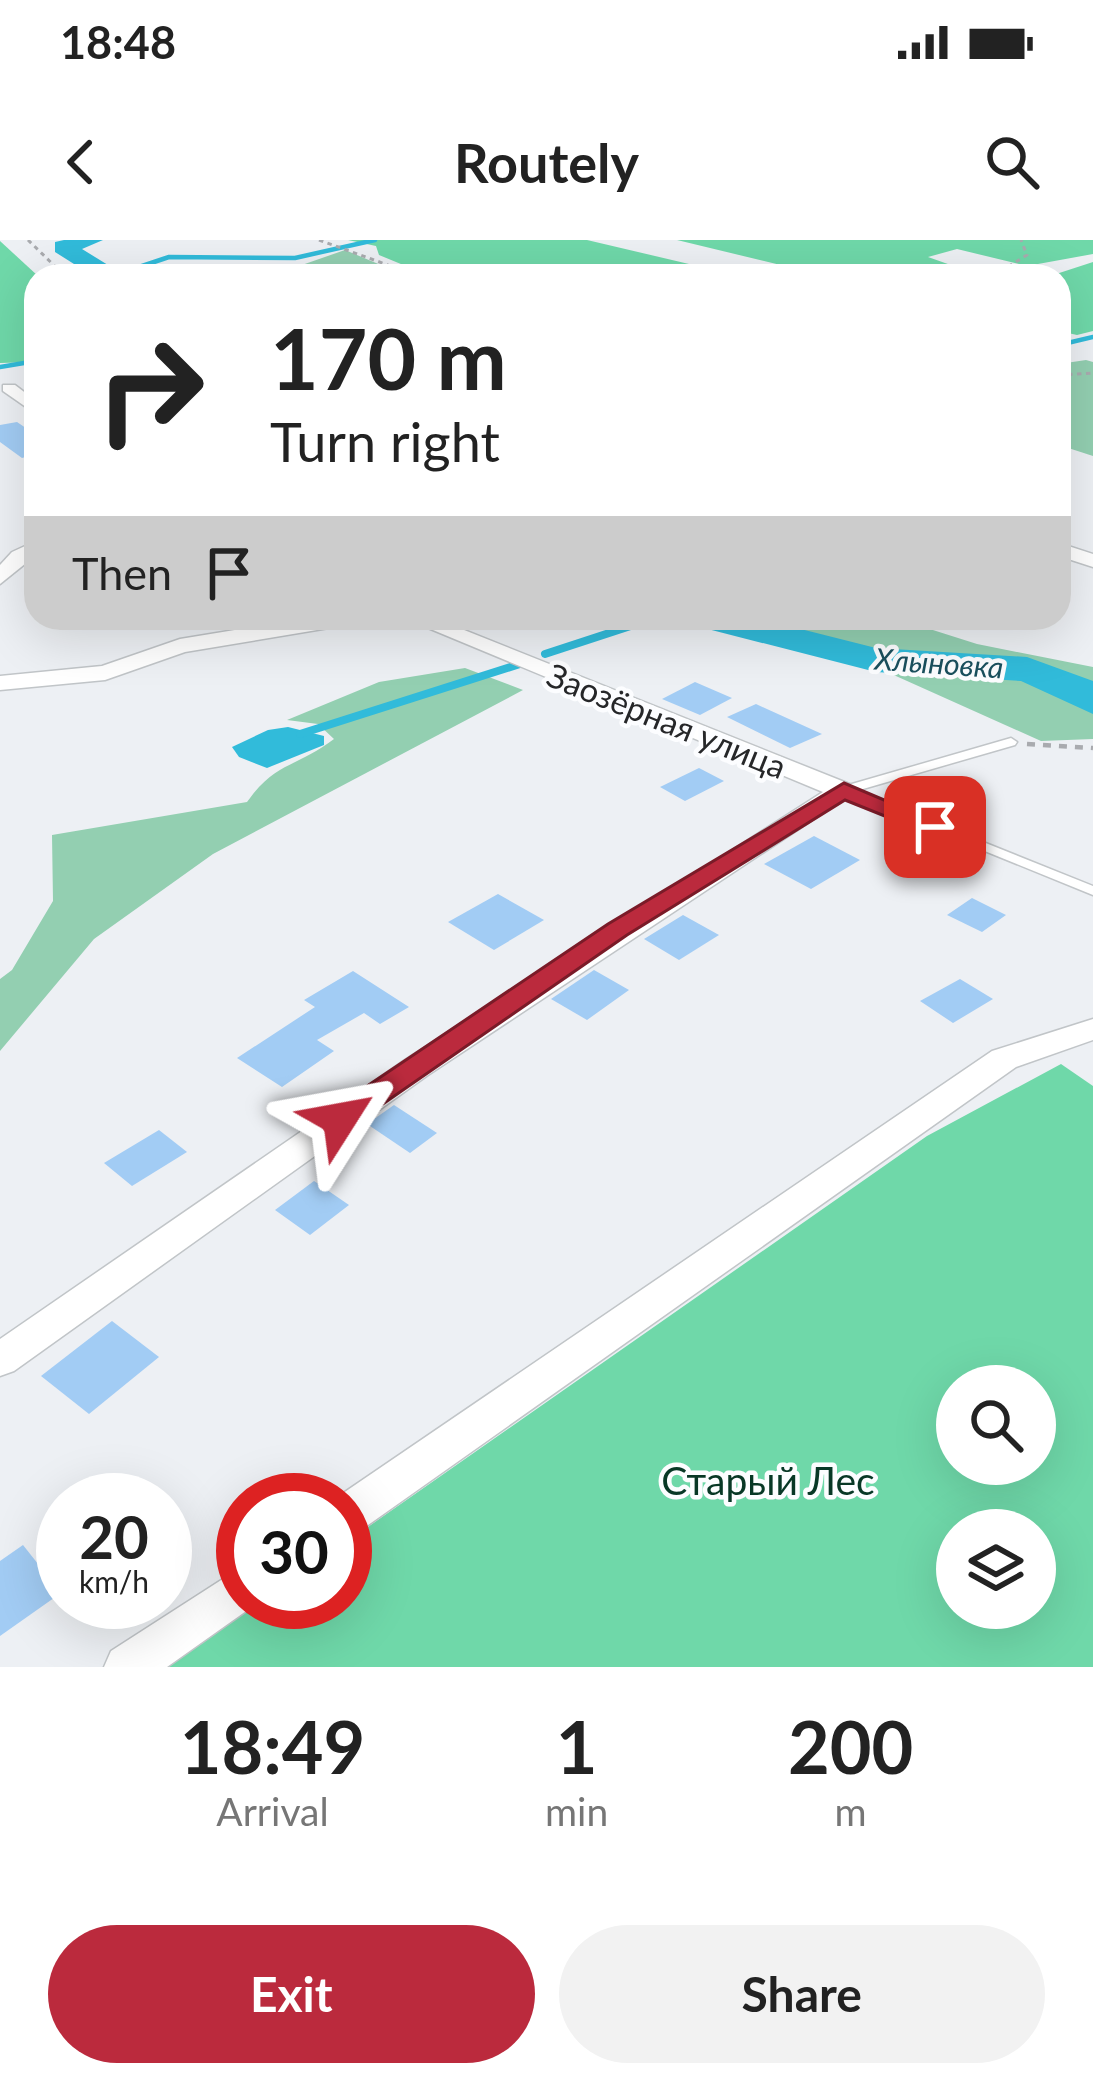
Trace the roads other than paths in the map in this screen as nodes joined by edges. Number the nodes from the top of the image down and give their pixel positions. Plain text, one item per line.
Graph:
1 (9, 388) dead end
2 (24, 400) edge
3 (24, 552) edge
4 (0, 578) edge
5 (275, 630) edge
6 (445, 630) edge
7 (0, 683) edge
8 (1011, 742) road end
9 (844, 790) junction
10 (1093, 891) edge
11 (1093, 1029) edge
12 (0, 1360) edge
13 (372, 1497) edge
14 (216, 1606) edge
15 (128, 1667) edge

1 - 2 street
3 - 4 street
5 - 7 street
6 - 9 street, Заозёрная улица
8 - 9 lane
9 - 10 lane
9 - 12 street, Заозёрная улица
11 - 13 street
14 - 15 street

